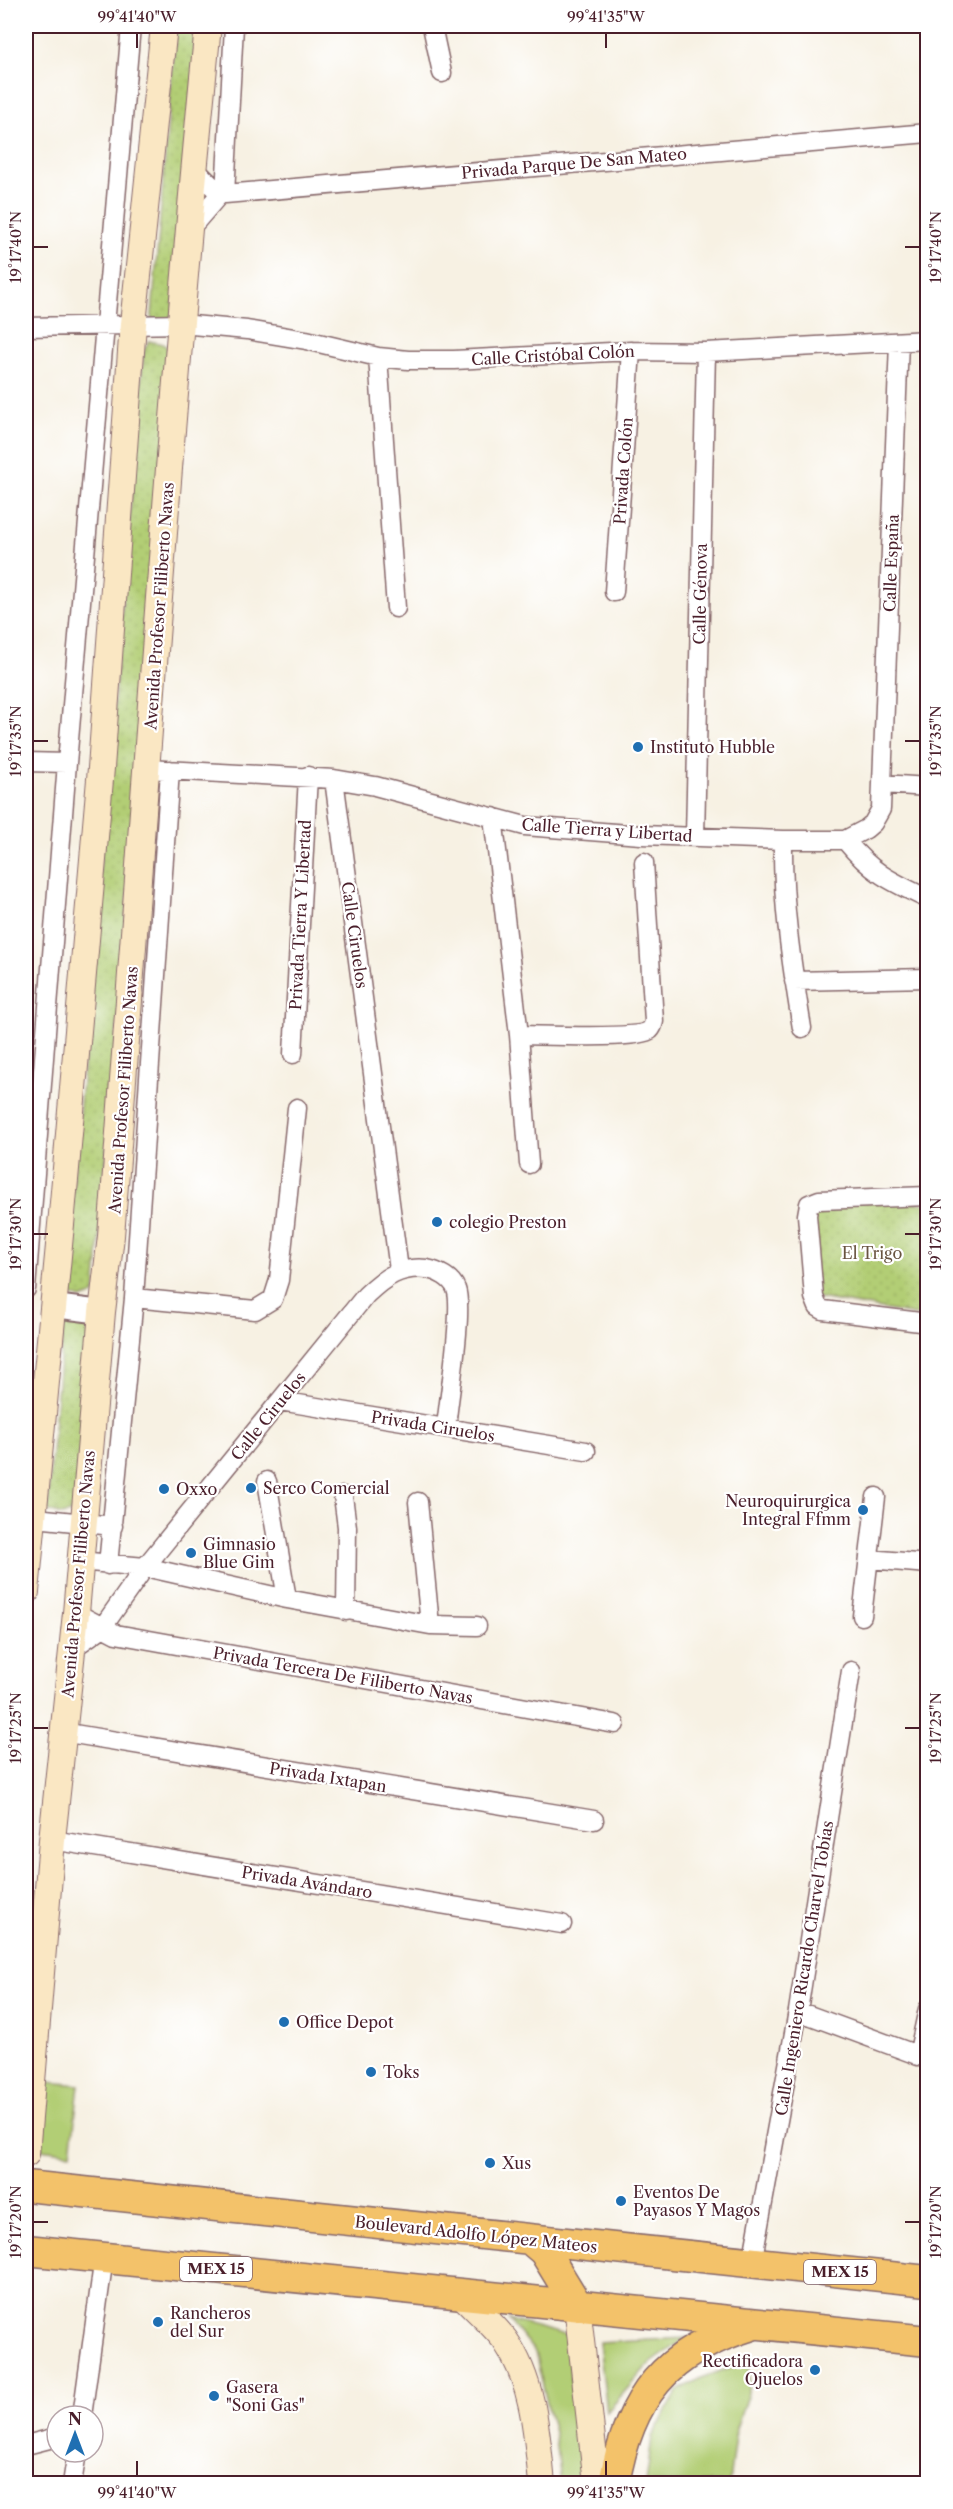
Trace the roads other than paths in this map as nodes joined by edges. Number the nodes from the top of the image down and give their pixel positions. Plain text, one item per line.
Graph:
1 (131, 26) edge
2 (164, 26) edge
3 (208, 26) edge
4 (234, 26) edge
5 (432, 26) edge
6 (442, 73) dead end
7 (927, 133) edge
8 (194, 168) junction
9 (222, 194) junction
10 (188, 232) junction
11 (133, 324) junction
12 (182, 324) junction
13 (105, 325) junction
14 (26, 327) edge
15 (927, 340) edge
16 (899, 342) junction
17 (631, 351) junction
18 (706, 352) junction
19 (378, 357) junction
20 (614, 592) dead end
21 (396, 608) dead end
22 (26, 762) edge
23 (67, 763) junction
24 (158, 770) junction
25 (308, 776) junction
26 (334, 778) junction
27 (883, 783) junction
28 (927, 787) edge
29 (493, 817) junction
30 (695, 836) junction
31 (783, 840) junction
32 (845, 840) junction
33 (644, 862) dead end
34 (927, 899) edge
35 (927, 978) edge
36 (794, 981) junction
37 (802, 1028) dead end
38 (519, 1035) junction
39 (293, 1054) dead end
40 (297, 1108) dead end
41 (529, 1164) dead end
42 (927, 1196) edge
43 (29, 1208) edge
44 (399, 1270) junction
45 (26, 1289) edge
46 (134, 1299) junction
47 (54, 1306) junction
48 (102, 1312) junction
49 (927, 1323) edge
50 (280, 1401) junction
51 (446, 1428) junction
52 (586, 1451) dead end
53 (267, 1481) dead end
54 (343, 1496) dead end
55 (876, 1497) dead end
56 (418, 1502) dead end
57 (30, 1518) edge
58 (83, 1523) junction
59 (113, 1526) junction
60 (869, 1559) junction
61 (79, 1562) junction
62 (927, 1564) edge
63 (108, 1565) junction
64 (145, 1567) junction
65 (26, 1592) edge
66 (287, 1599) junction
67 (346, 1611) junction
68 (76, 1613) junction
69 (862, 1616) dead end
70 (430, 1625) junction
71 (477, 1626) dead end
72 (102, 1628) junction
73 (72, 1649) junction
74 (851, 1671) dead end
75 (615, 1724) dead end
76 (62, 1732) junction
77 (594, 1820) dead end
78 (52, 1840) junction
79 (562, 1924) dead end
80 (927, 2009) edge
81 (798, 2011) junction
82 (923, 2057) edge
83 (26, 2154) edge
84 (26, 2186) edge
85 (531, 2240) junction
86 (26, 2250) edge
87 (104, 2257) junction
88 (752, 2263) junction
89 (927, 2281) edge
90 (460, 2293) junction
91 (577, 2305) junction
92 (757, 2324) junction
93 (927, 2341) edge
94 (84, 2404) edge
95 (45, 2440) edge
96 (26, 2445) edge
97 (74, 2464) edge
98 (72, 2484) edge
99 (542, 2484) edge
100 (597, 2484) edge
101 (614, 2484) edge

1 - 13 street
2 - 11 main road
3 - 8 main road, Avenida Profesor Filiberto Navas
4 - 9 street
5 - 6 street
7 - 9 street, Privada Parque De San Mateo
8 - 9 street
8 - 10 main road, Avenida Profesor Filiberto Navas
9 - 10 street
10 - 12 main road, Avenida Profesor Filiberto Navas
11 - 12 street, Calle Cristóbal Colón
11 - 13 street, Calle Cristóbal Colón
11 - 47 main road
12 - 19 street, Calle Cristóbal Colón
12 - 24 main road, Avenida Profesor Filiberto Navas
13 - 14 street, Calle Cristóbal Colón
13 - 23 street
15 - 16 street, Calle Cristóbal Colón
16 - 18 street, Calle Cristóbal Colón
16 - 27 street, Calle España
17 - 18 street, Calle Cristóbal Colón
17 - 19 street, Calle Cristóbal Colón
17 - 20 street, Privada Colón
18 - 30 street, Calle Génova
19 - 21 street
22 - 23 street
23 - 43 street
24 - 25 street, Calle Tierra y Libertad
24 - 46 street
24 - 48 main road, Avenida Profesor Filiberto Navas
25 - 26 street, Calle Tierra y Libertad
25 - 39 street, Privada Tierra Y Libertad
26 - 29 street, Calle Tierra y Libertad
26 - 44 street, Calle Ciruelos
27 - 28 street
27 - 32 street
29 - 30 street, Calle Tierra y Libertad
29 - 38 street
30 - 31 street, Calle Tierra y Libertad
31 - 32 street, Calle Tierra y Libertad
31 - 36 street
32 - 34 street
33 - 38 street
35 - 36 street
36 - 37 street
38 - 41 street
40 - 46 street
42 - 49 street
43 - 45 street
44 - 50 street, Calle Ciruelos
44 - 51 street
46 - 59 street
47 - 48 street
47 - 57 main road
48 - 58 main road, Avenida Profesor Filiberto Navas
50 - 51 street, Privada Ciruelos
50 - 64 street, Calle Ciruelos
51 - 52 street, Privada Ciruelos
53 - 66 street
54 - 67 street
55 - 60 street
56 - 70 street
57 - 58 street
57 - 65 main road
58 - 59 street
58 - 61 main road, Avenida Profesor Filiberto Navas
59 - 63 street
60 - 62 street
60 - 69 street
61 - 63 street
61 - 68 main road, Avenida Profesor Filiberto Navas
63 - 64 street
64 - 66 street
64 - 72 street, Calle Ciruelos
66 - 67 street
67 - 70 street
68 - 72 street, Privada Tercera De Filiberto Navas
68 - 73 main road, Avenida Profesor Filiberto Navas
70 - 71 street
72 - 73 street, Calle Ciruelos
72 - 75 street, Privada Tercera De Filiberto Navas
73 - 76 main road, Avenida Profesor Filiberto Navas
74 - 81 street, Calle Ingeniero Ricardo Charvel Tobías
76 - 77 street, Privada Ixtapan
76 - 78 main road, Avenida Profesor Filiberto Navas
78 - 79 street, Privada Avándaro
78 - 83 main road, Avenida Profesor Filiberto Navas
80 - 82 street
81 - 82 street
81 - 88 street, Calle Ingeniero Ricardo Charvel Tobías
84 - 85 main road, Boulevard Adolfo López Mateos / MEX 15
85 - 88 main road, Boulevard Adolfo López Mateos / MEX 15
85 - 91 main road
86 - 87 main road, MEX 15
87 - 90 main road, MEX 15
87 - 94 street
88 - 89 main road, Boulevard Adolfo López Mateos / MEX 15
90 - 91 main road, MEX 15
90 - 99 main road
91 - 92 main road, MEX 15
91 - 100 main road
92 - 93 main road, MEX 15
92 - 101 main road
95 - 96 street
97 - 98 street

